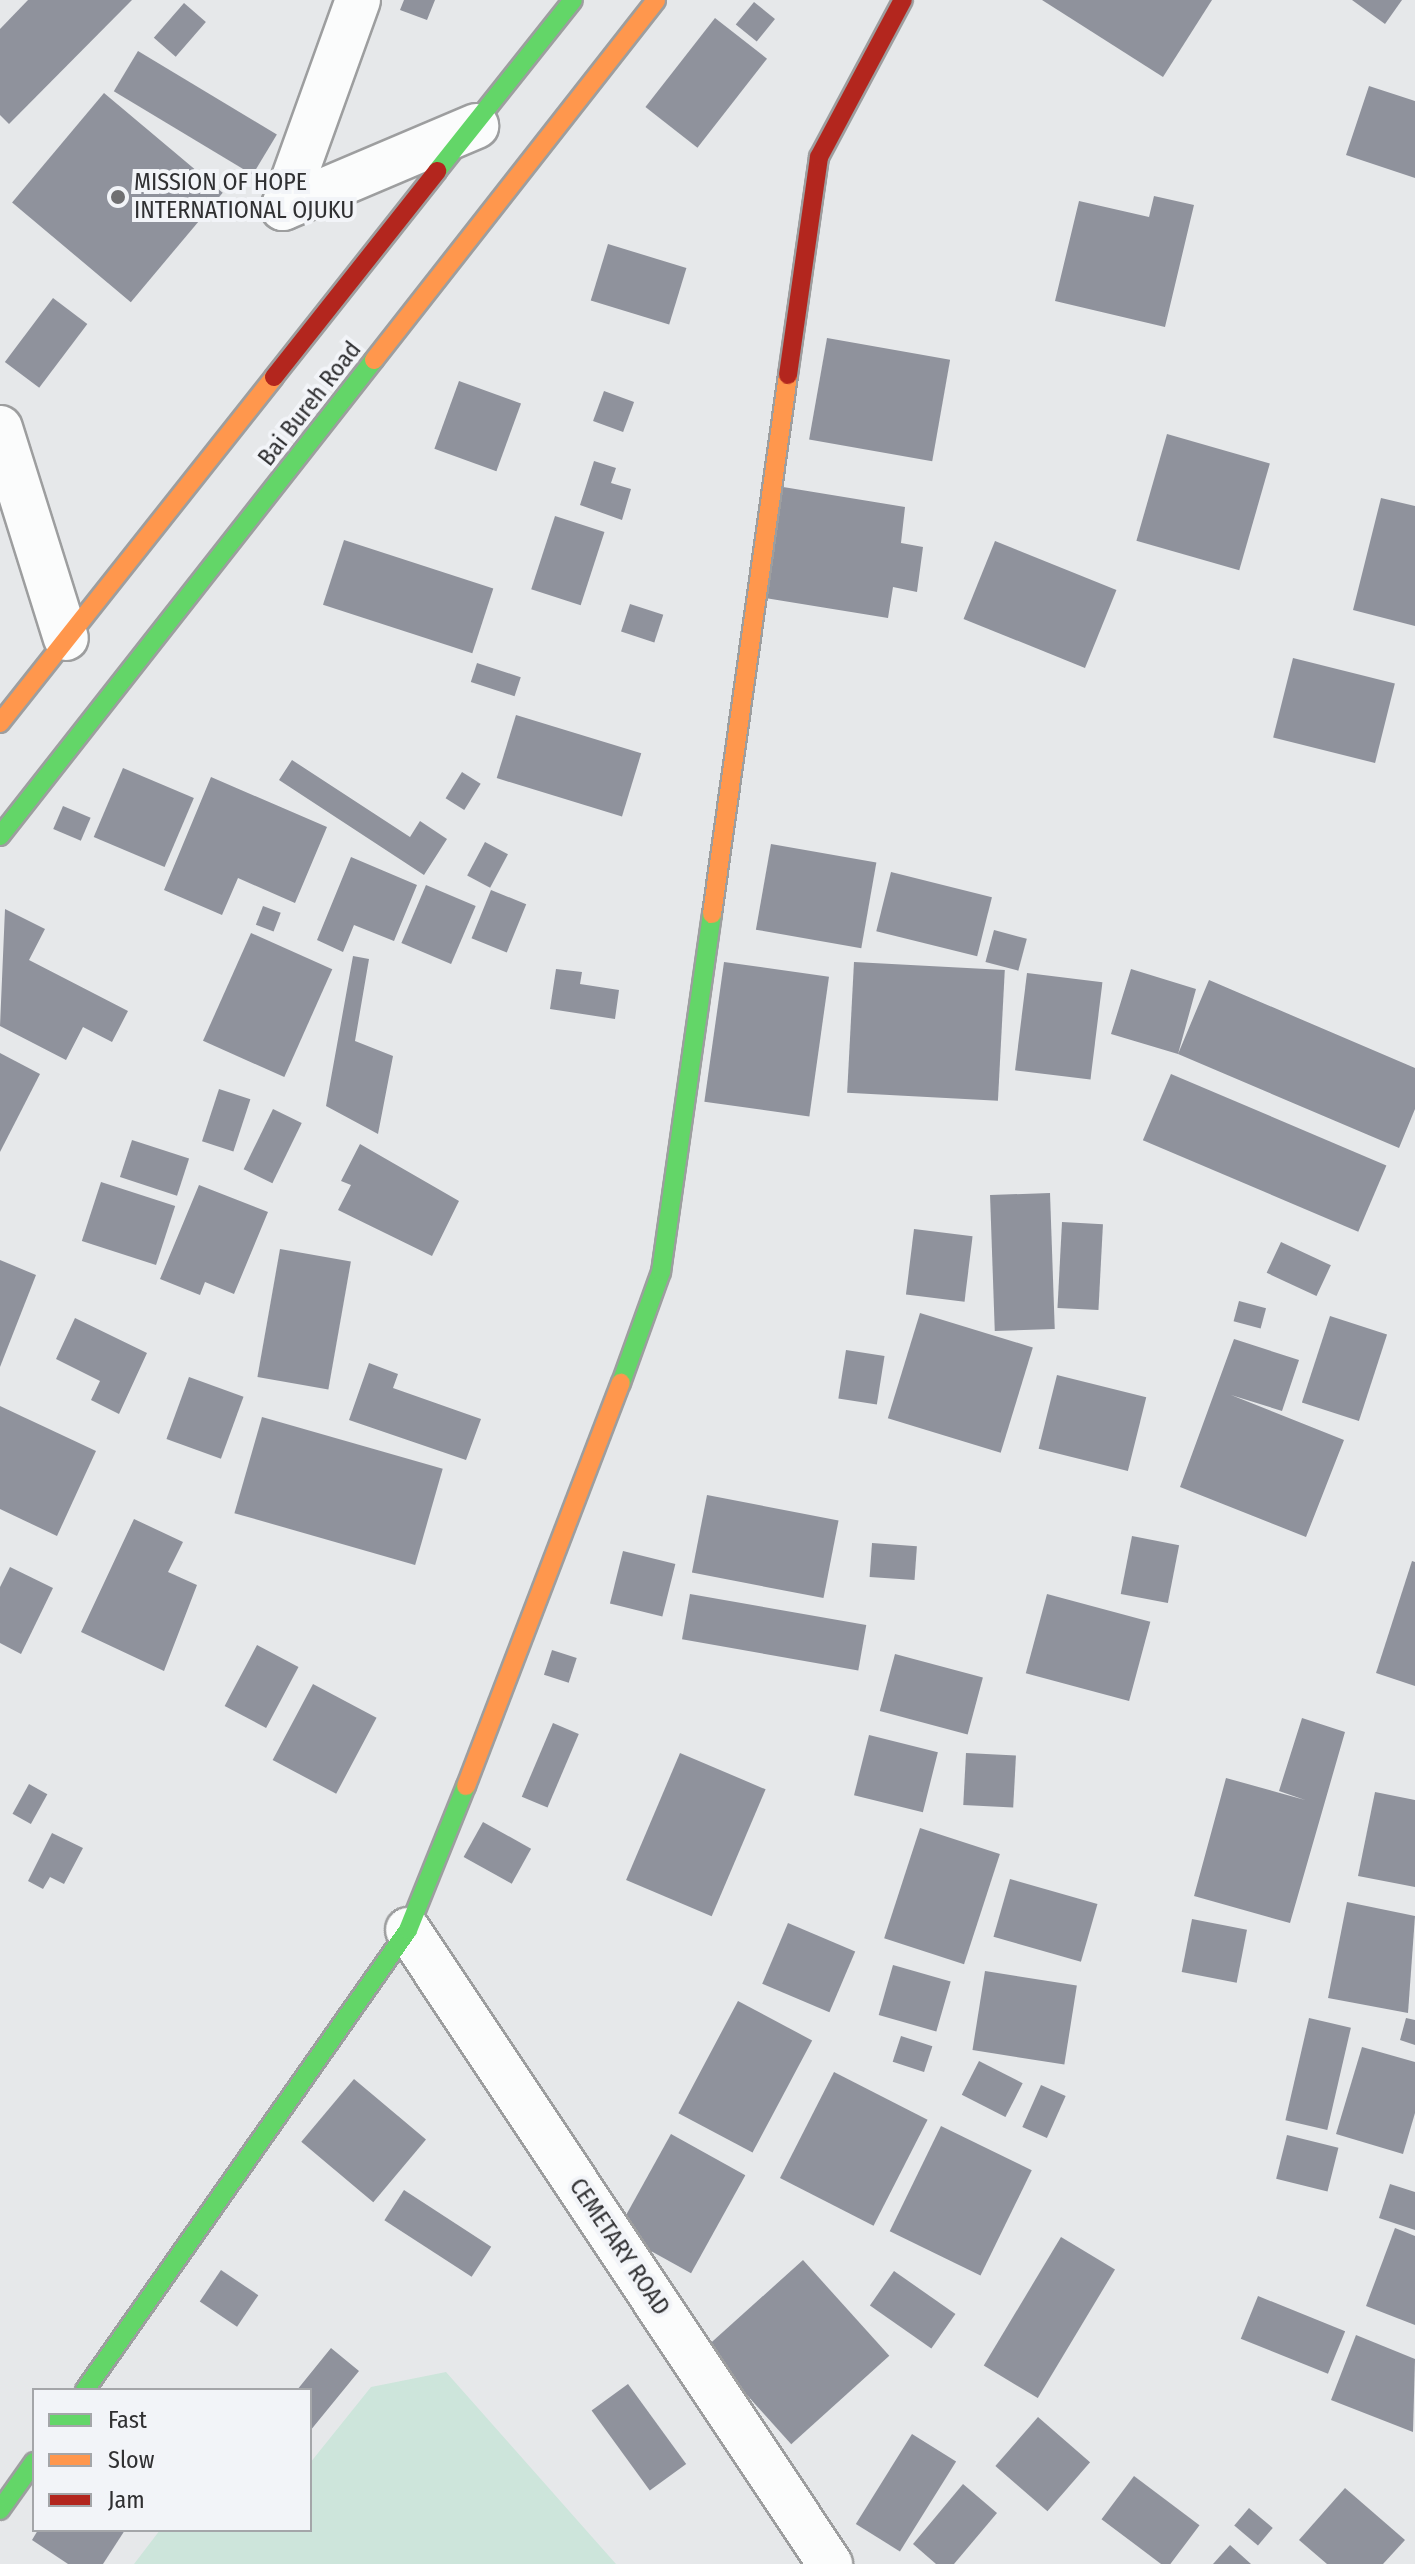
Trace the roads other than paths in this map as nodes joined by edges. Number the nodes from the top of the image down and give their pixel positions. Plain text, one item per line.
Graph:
1 (358, 0) edge
2 (573, 0) edge
3 (656, 0) edge
4 (903, 0) edge
5 (476, 126) junction
6 (0, 428) edge
7 (66, 638) junction
8 (0, 723) edge
9 (0, 836) edge
10 (408, 1930) junction
11 (86, 2388) edge
12 (32, 2465) edge
13 (0, 2510) edge
14 (830, 2564) edge

1 - 5 street
2 - 5 main road, Bai Bureh Road
3 - 9 main road, Bai Bureh Road
4 - 10 main road
5 - 7 main road, Bai Bureh Road
6 - 7 street
7 - 8 main road, Bai Bureh Road
10 - 11 main road
10 - 14 street, CEMETARY ROAD
12 - 13 main road

